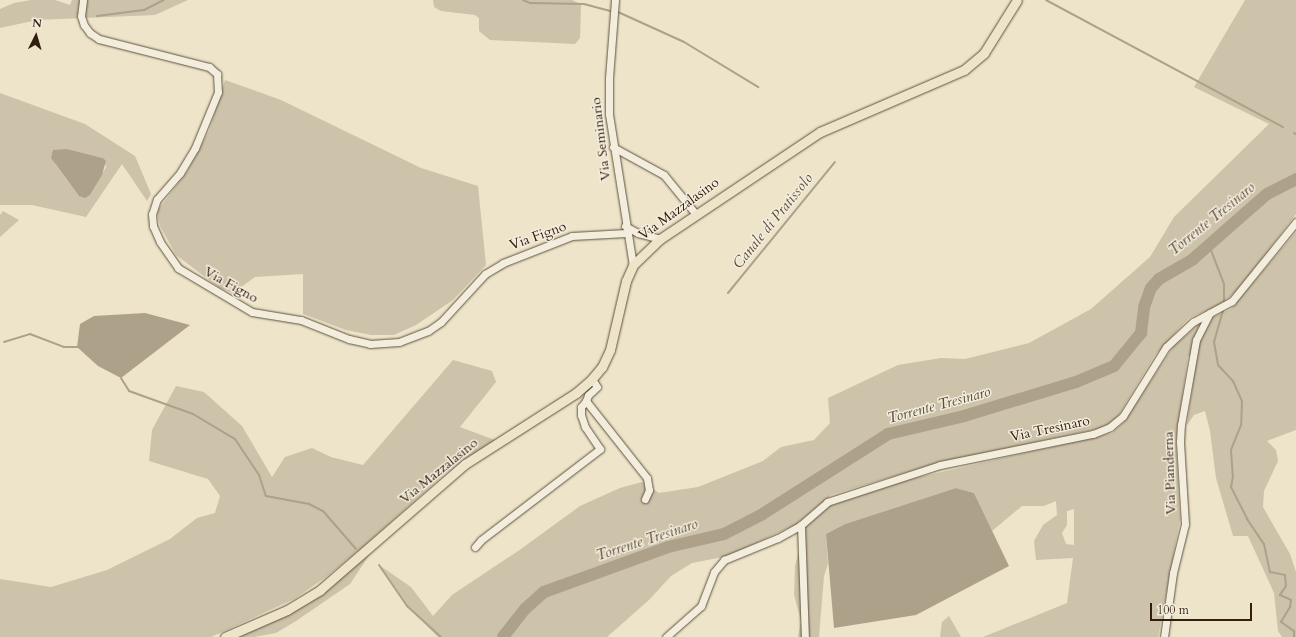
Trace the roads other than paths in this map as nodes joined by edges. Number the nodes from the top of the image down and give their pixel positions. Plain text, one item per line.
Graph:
1 (82, 0) edge
2 (615, 0) edge
3 (1017, 0) edge
4 (613, 147) junction
5 (695, 213) junction
6 (1296, 222) edge
7 (626, 230) junction
8 (660, 238) junction
9 (633, 265) junction
10 (1211, 312) junction
11 (592, 379) junction
12 (586, 401) junction
13 (645, 499) dead end
14 (801, 525) junction
15 (475, 547) dead end
16 (225, 637) edge
17 (666, 637) edge
18 (805, 637) edge
19 (1164, 637) edge

1 - 7 street, Via Figno
2 - 4 street, Via Seminario
3 - 5 main road, Via Mazzalasino
4 - 5 street
4 - 7 street, Via Seminario
5 - 8 main road, Via Mazzalasino
6 - 10 street, Via Tresinaro
7 - 8 street
7 - 9 street, Via Seminario
8 - 9 main road, Via Mazzalasino
9 - 11 main road, Via Mazzalasino
10 - 14 street, Via Tresinaro
10 - 19 street, Via Pianderna
11 - 12 street
11 - 16 main road, Via Mazzalasino
12 - 13 street
12 - 15 street
14 - 17 street, Via Tresinaro
14 - 18 street

